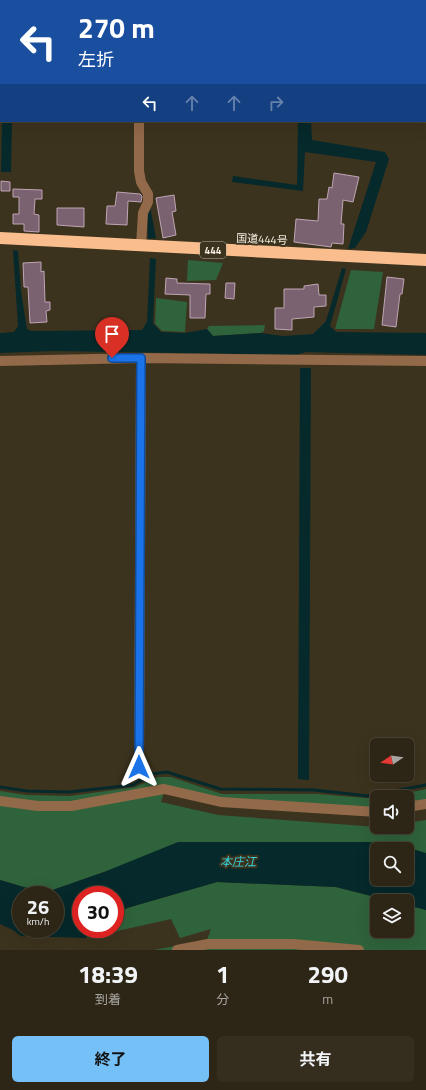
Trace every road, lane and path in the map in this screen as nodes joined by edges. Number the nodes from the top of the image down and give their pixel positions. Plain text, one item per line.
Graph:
1 (139, 122) edge
2 (0, 238) edge
3 (141, 246) junction
4 (426, 260) edge
5 (141, 358) junction
6 (0, 361) edge
7 (426, 361) edge
8 (139, 767) dead end
9 (0, 801) edge
10 (426, 804) edge
11 (414, 806) edge
12 (370, 812) edge
13 (177, 950) edge
14 (359, 950) edge

1 - 3 street
2 - 3 highway, 国道444号 / 444
3 - 4 highway, 国道444号 / 444
5 - 6 street
5 - 7 street
5 - 8 street
9 - 12 street
10 - 11 street
13 - 14 street

